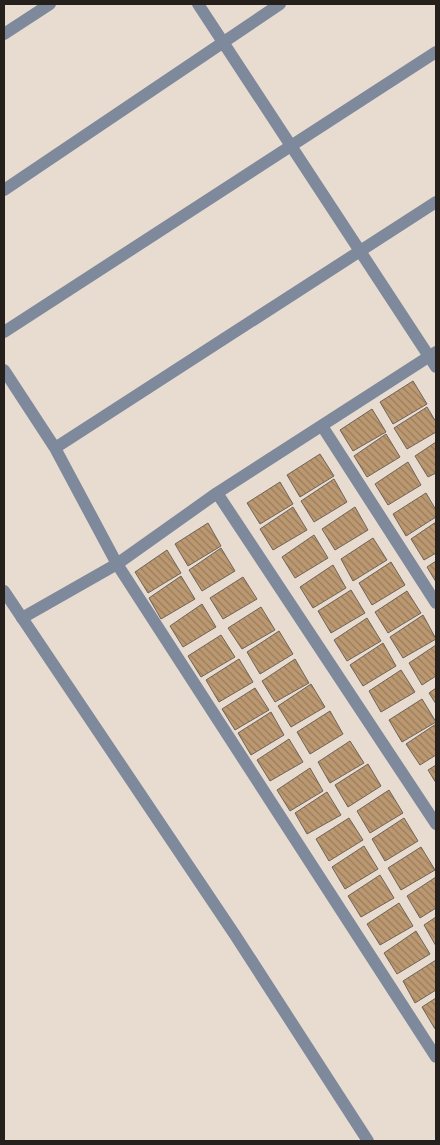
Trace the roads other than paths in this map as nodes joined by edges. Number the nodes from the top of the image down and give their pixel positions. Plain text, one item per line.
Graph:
1 (50, 4) edge
2 (198, 4) edge
3 (280, 4) edge
4 (4, 34) edge
5 (223, 42) junction
6 (436, 52) edge
7 (292, 147) junction
8 (4, 190) edge
9 (436, 202) edge
10 (361, 252) junction
11 (4, 332) edge
12 (434, 358) edge
13 (4, 370) edge
14 (322, 426) junction
15 (55, 448) junction
16 (217, 494) junction
17 (117, 564) junction
18 (4, 591) edge
19 (436, 602) edge
20 (22, 618) junction
21 (436, 824) edge
22 (436, 1057) edge
23 (368, 1141) edge

1 - 4 street
2 - 5 street
3 - 5 street
5 - 7 street
5 - 8 street
6 - 7 street
7 - 10 street
7 - 11 street
9 - 10 street
10 - 12 street
10 - 15 street
12 - 14 street
13 - 15 street
14 - 16 street
14 - 19 street
15 - 17 street
16 - 17 street
16 - 21 street
17 - 20 street
17 - 22 street
18 - 20 street
20 - 23 street

